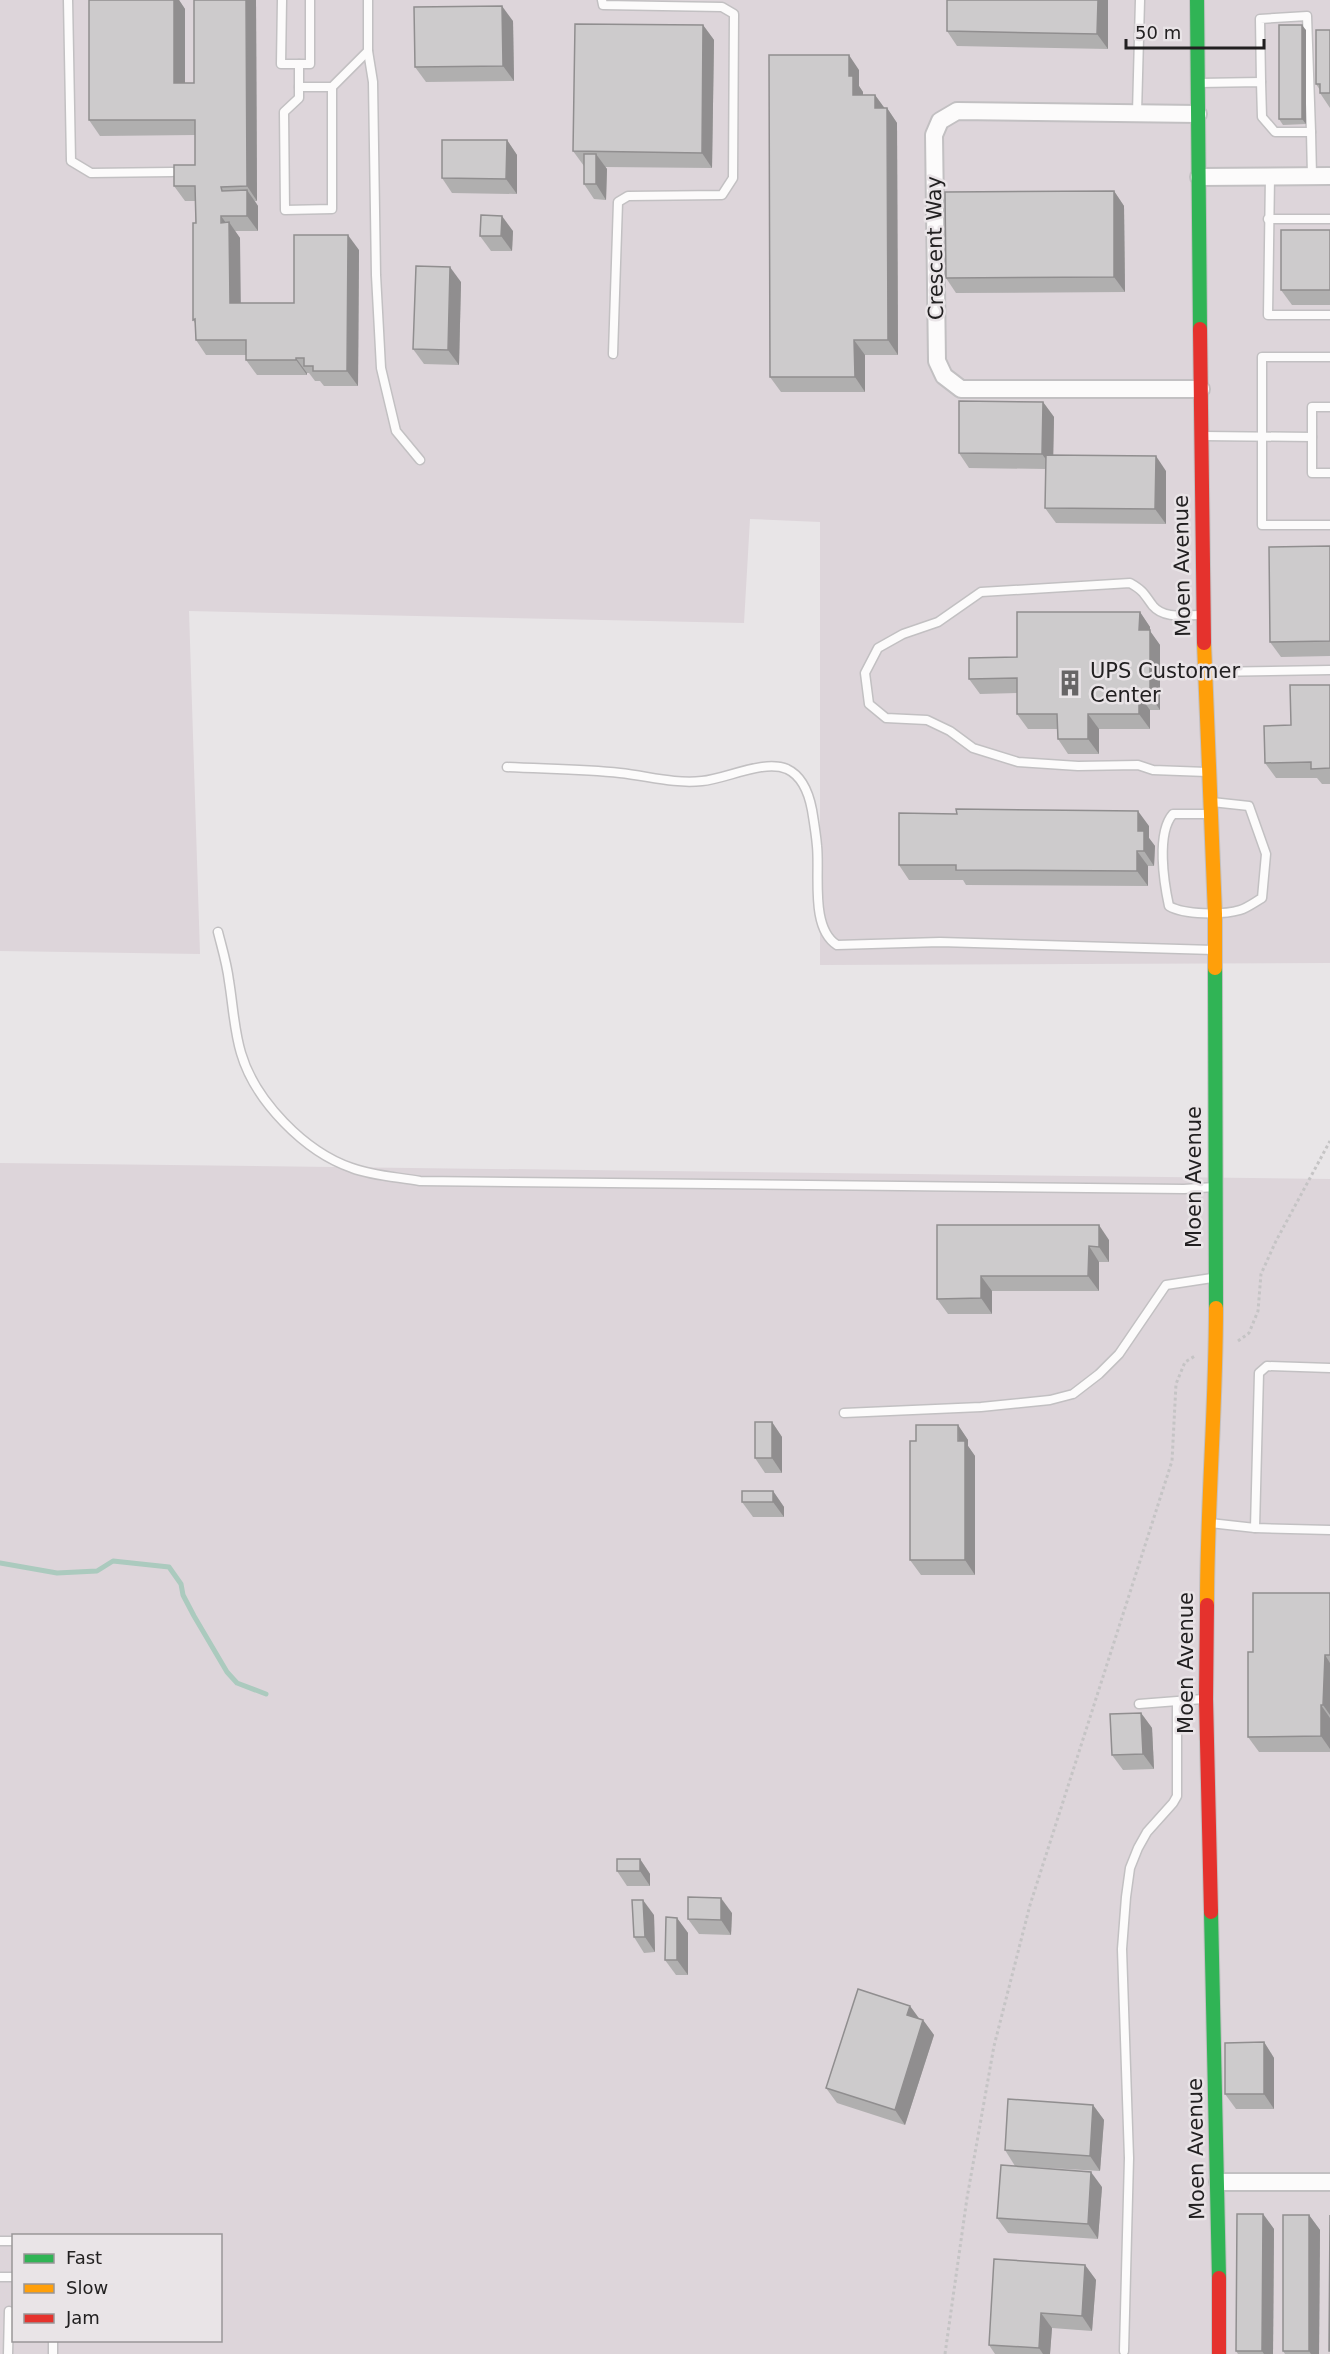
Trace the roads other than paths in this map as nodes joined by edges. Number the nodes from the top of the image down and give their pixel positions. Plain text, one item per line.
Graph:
1 (68, 0) edge
2 (282, 0) edge
3 (310, 0) edge
4 (369, 0) edge
5 (602, 0) edge
6 (1140, 0) edge
7 (1197, 0) edge
8 (368, 51) junction
9 (299, 64) junction
10 (1261, 82) junction
11 (1199, 83) junction
12 (299, 87) junction
13 (332, 87) junction
14 (1137, 113) junction
15 (1198, 114) junction
16 (1311, 132) junction
17 (172, 172) edge
18 (1270, 176) junction
19 (1312, 176) junction
20 (1330, 176) edge
21 (1199, 177) junction
22 (1268, 219) junction
23 (1330, 219) edge
24 (1330, 315) edge
25 (613, 354) dead end
26 (1330, 357) edge
27 (1200, 389) junction
28 (1330, 407) edge
29 (1262, 435) junction
30 (1201, 436) junction
31 (1312, 436) junction
32 (420, 459) dead end
33 (1330, 473) edge
34 (1330, 525) edge
35 (1203, 615) junction
36 (1330, 670) edge
37 (1205, 672) junction
38 (507, 766) dead end
39 (1209, 772) junction
40 (1211, 808) junction
41 (1215, 914) junction
42 (218, 932) dead end
43 (1214, 950) junction
44 (1216, 1187) junction
45 (1216, 1277) junction
46 (1330, 1368) edge
47 (844, 1413) dead end
48 (1207, 1523) junction
49 (1255, 1528) junction
50 (1330, 1530) edge
51 (1206, 1699) junction
52 (1177, 1702) junction
53 (1139, 1704) dead end
54 (1218, 2182) junction
55 (1330, 2182) edge
56 (7, 2311) edge
57 (1124, 2351) dead end
58 (8, 2354) edge
59 (1219, 2354) edge

1 - 17 lane
2 - 9 lane
3 - 9 lane
4 - 8 lane
5 - 25 lane
6 - 14 lane
7 - 11 street, Moen Avenue
8 - 13 lane
8 - 32 lane
9 - 12 lane
10 - 11 lane
10 - 16 lane
10 - 16 lane
11 - 15 street, Moen Avenue
12 - 13 lane
12 - 13 lane
14 - 15 street, Crescent Way
14 - 27 street, Crescent Way
15 - 21 street, Moen Avenue
16 - 19 lane
18 - 19 street
18 - 21 street
18 - 22 lane
19 - 20 street
21 - 27 street, Moen Avenue
22 - 23 lane
22 - 24 lane
26 - 29 lane
27 - 30 street, Moen Avenue
28 - 31 lane
29 - 30 lane
29 - 31 lane
29 - 34 lane
30 - 35 street, Moen Avenue
31 - 33 lane
35 - 37 street, Moen Avenue
35 - 39 lane
36 - 37 lane
37 - 39 street, Moen Avenue
38 - 43 lane
39 - 40 street, Moen Avenue
40 - 41 street, Moen Avenue
40 - 41 lane
40 - 41 lane
41 - 43 street, Moen Avenue
42 - 44 lane
43 - 44 street, Moen Avenue
44 - 45 street, Moen Avenue
45 - 47 lane
45 - 48 street, Moen Avenue
46 - 49 lane
48 - 49 lane
48 - 51 street, Moen Avenue
49 - 50 lane
51 - 52 lane
51 - 54 street, Moen Avenue
52 - 53 lane
52 - 57 lane
54 - 55 street
54 - 59 street, Moen Avenue
56 - 58 lane

